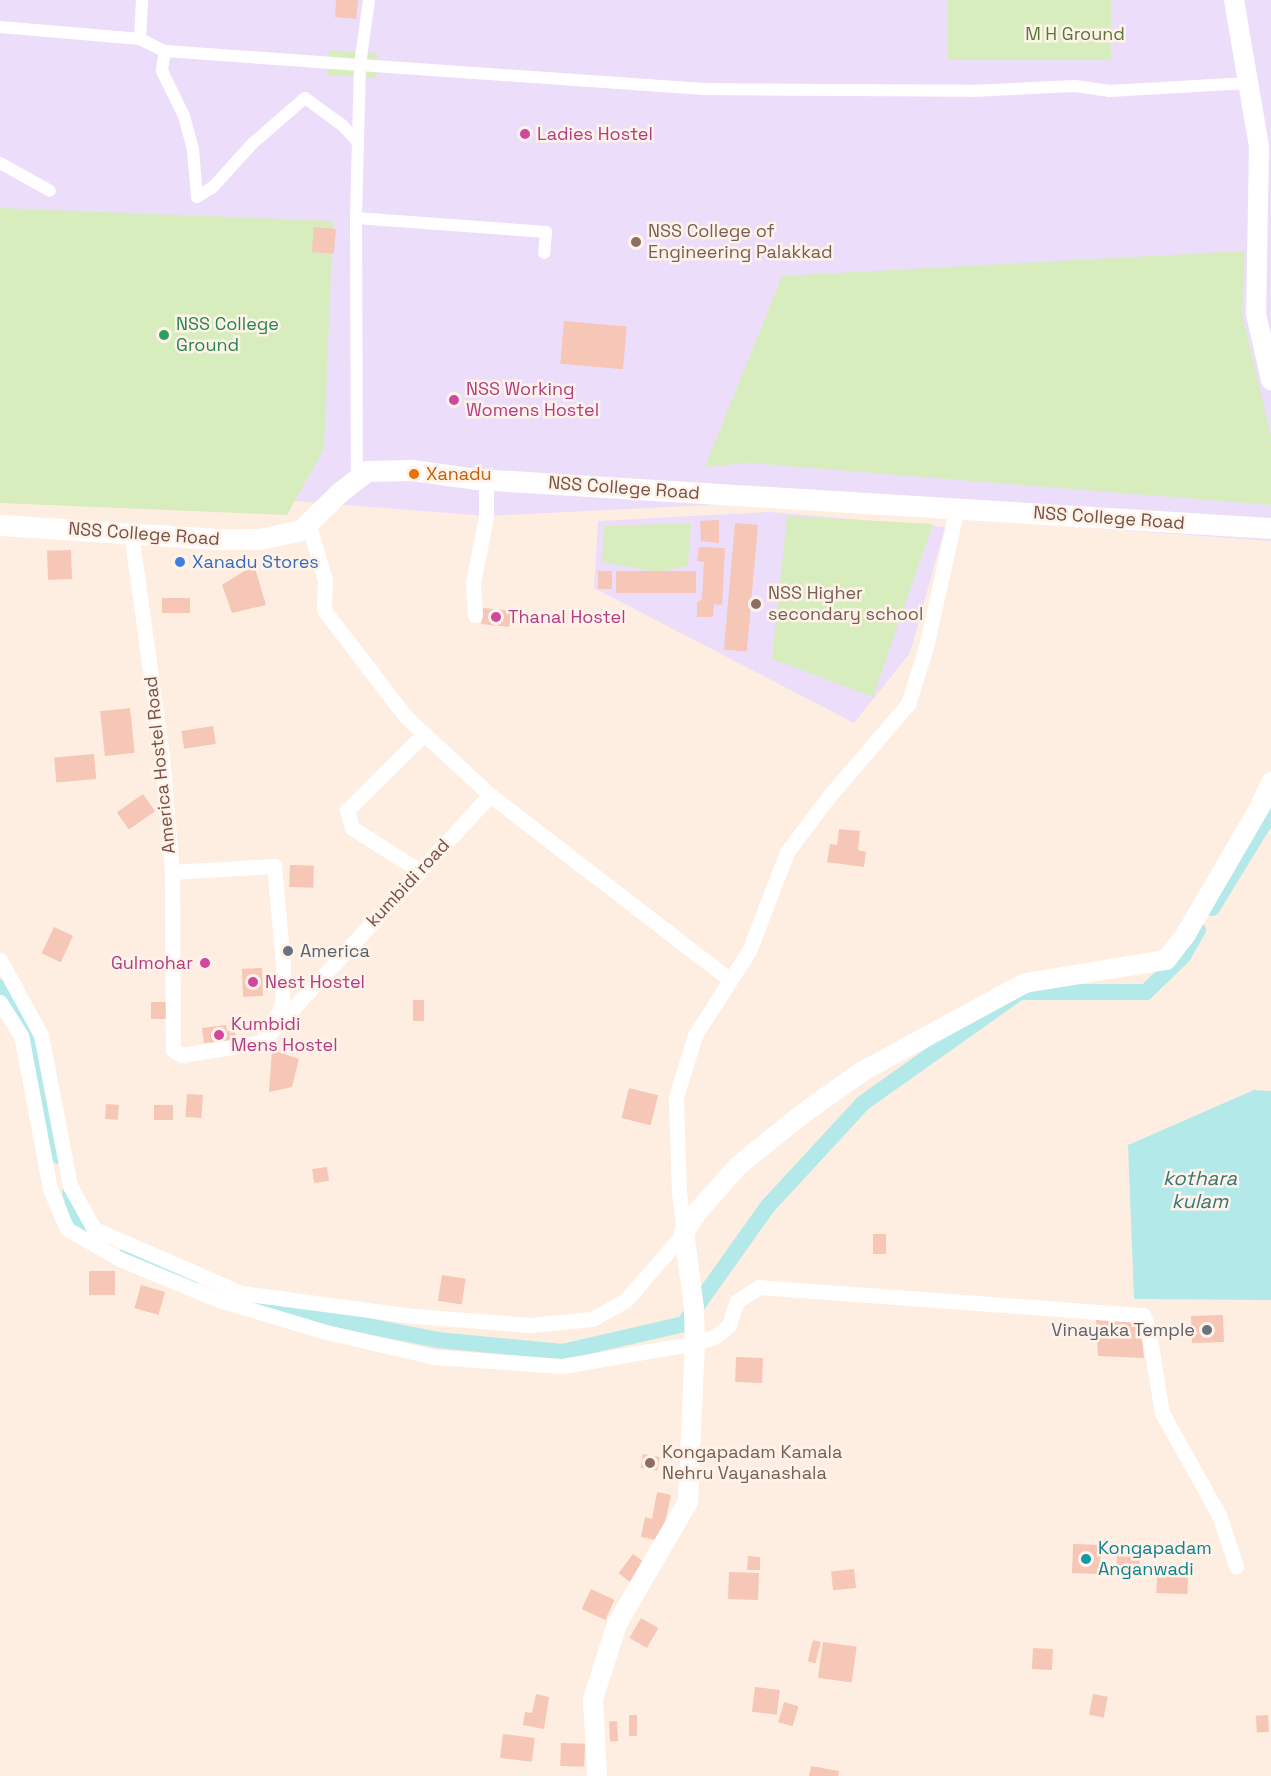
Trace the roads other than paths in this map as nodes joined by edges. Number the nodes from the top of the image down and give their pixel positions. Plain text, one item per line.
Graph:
1 (142, 0) edge
2 (369, 0) edge
3 (1234, 0) edge
4 (0, 27) edge
5 (140, 39) junction
6 (165, 51) junction
7 (360, 65) junction
8 (1248, 83) junction
9 (358, 142) junction
10 (0, 163) edge
11 (50, 191) dead end
12 (356, 219) junction
13 (544, 253) dead end
14 (1271, 380) edge
15 (464, 477) junction
16 (357, 479) junction
17 (957, 508) junction
18 (308, 523) junction
19 (0, 525) edge
20 (1271, 528) edge
21 (131, 532) junction
22 (475, 615) dead end
23 (424, 734) junction
24 (1271, 782) edge
25 (490, 795) junction
26 (420, 871) junction
27 (172, 872) junction
28 (0, 960) edge
29 (730, 981) junction
30 (0, 1002) edge
31 (262, 1042) junction
32 (684, 1233) junction
33 (695, 1342) junction
34 (1236, 1566) dead end
35 (597, 1776) edge

1 - 5 street
2 - 7 street
3 - 8 street
4 - 5 street
5 - 6 street
6 - 7 street
6 - 9 street
7 - 8 street
7 - 9 street
8 - 14 street
9 - 12 street
10 - 11 street
12 - 13 street
12 - 16 street
15 - 16 main road, NSS College Road
15 - 17 main road, NSS College Road
15 - 22 street
16 - 18 main road, NSS College Road
17 - 20 main road, NSS College Road
17 - 29 street
18 - 21 main road, NSS College Road
18 - 23 street
19 - 21 main road, NSS College Road
21 - 27 street, America Hostel Road
23 - 25 street
23 - 26 street
24 - 32 street
25 - 26 street, kumbidi road
25 - 29 street
26 - 31 street, kumbidi road
27 - 31 street
27 - 31 street, America Hostel Road
28 - 32 street
29 - 32 street
30 - 33 street
32 - 33 street
33 - 34 street
33 - 35 street

